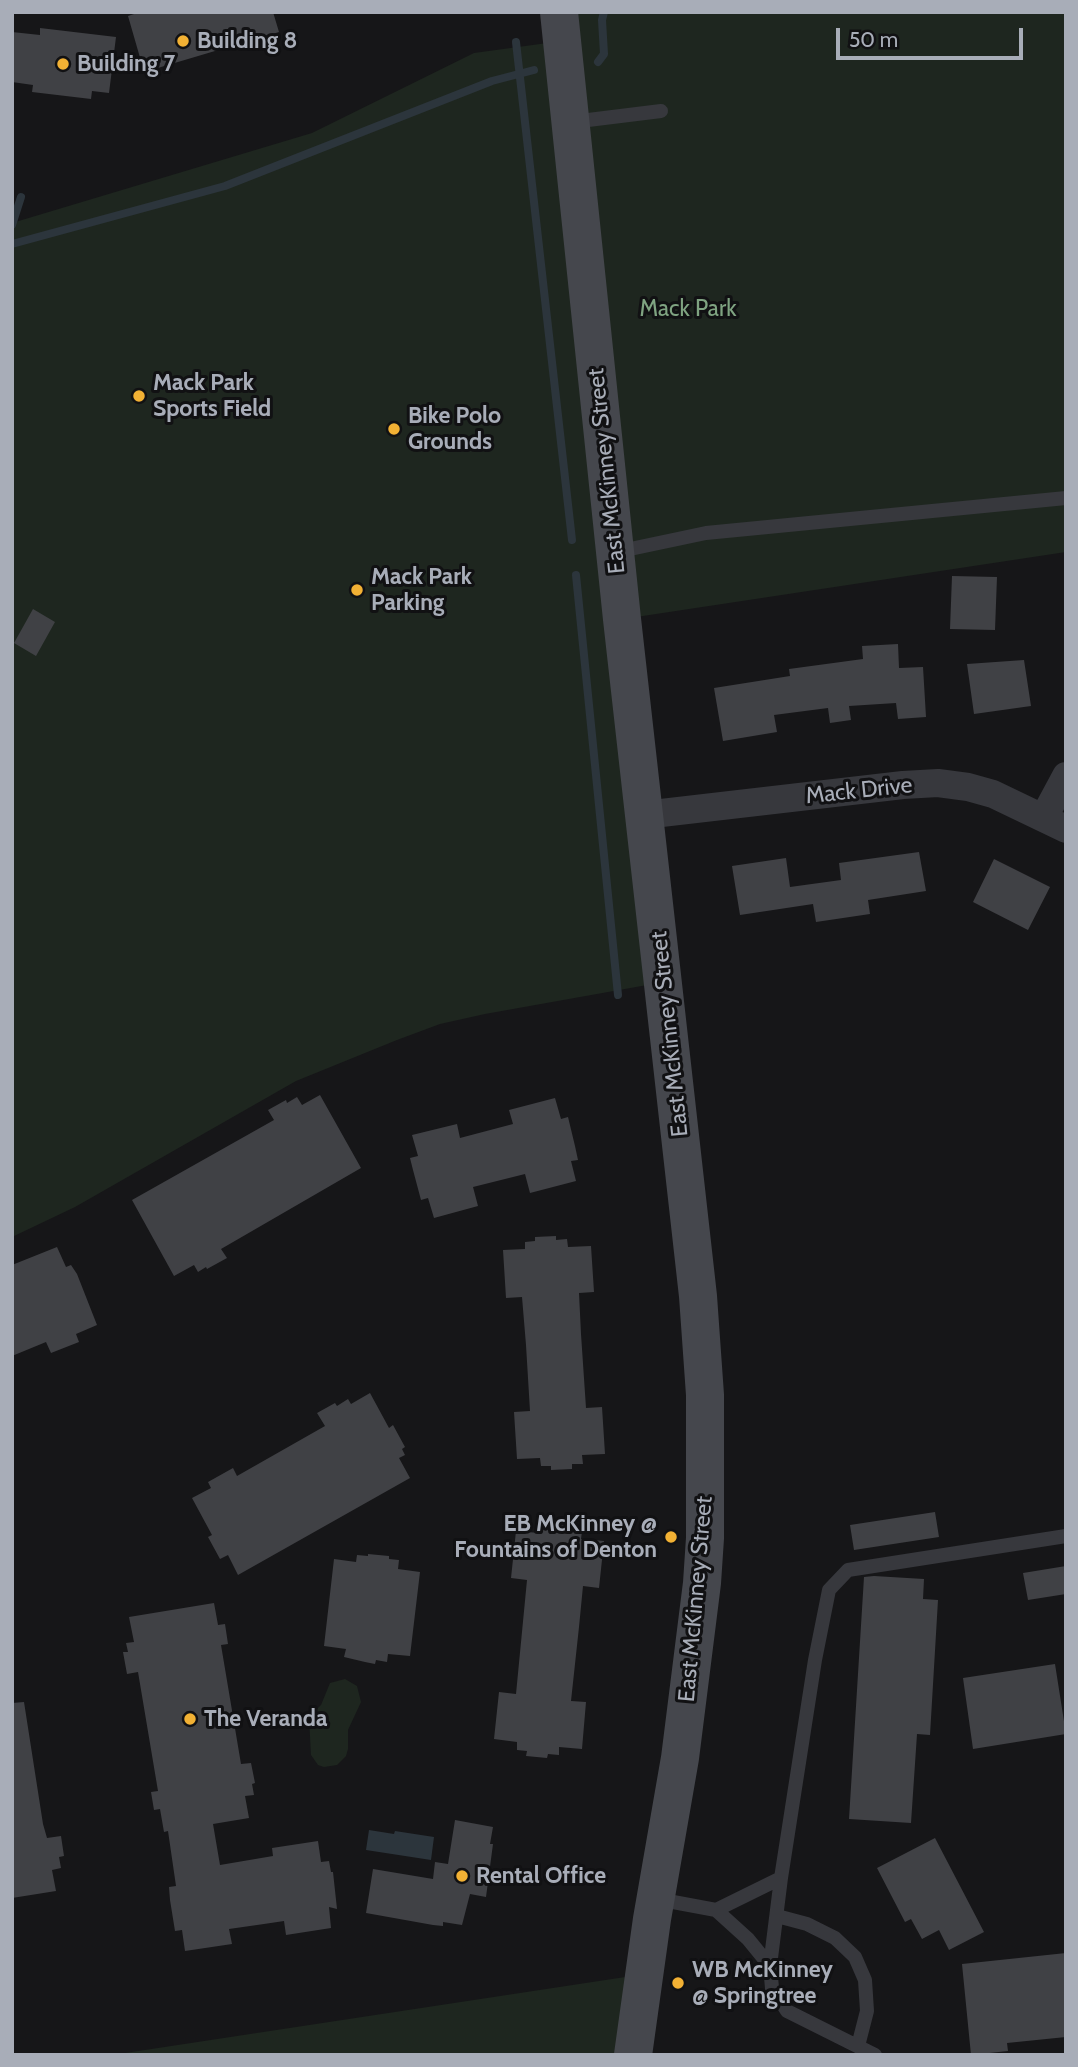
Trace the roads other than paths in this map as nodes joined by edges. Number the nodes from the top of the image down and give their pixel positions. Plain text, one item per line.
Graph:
1 (559, 12) edge
2 (661, 111) dead end
3 (571, 123) junction
4 (1066, 498) edge
5 (616, 552) junction
6 (1066, 776) edge
7 (644, 815) junction
8 (1055, 823) edge
9 (1066, 1536) edge
10 (781, 1878) junction
11 (655, 1898) junction
12 (716, 1910) junction
13 (776, 1916) junction
14 (770, 1966) junction
15 (858, 2046) junction
16 (633, 2055) edge
17 (875, 2055) edge

1 - 3 main road, East McKinney Street
2 - 3 lane
3 - 5 main road, East McKinney Street
4 - 5 lane
5 - 7 main road, East McKinney Street
6 - 8 street
7 - 8 street, Mack Drive
7 - 11 main road, East McKinney Street
9 - 10 lane
10 - 12 lane
10 - 13 lane
11 - 12 lane
11 - 16 main road, East McKinney Street
12 - 14 lane
13 - 14 lane
13 - 15 lane
14 - 15 lane
15 - 17 lane

